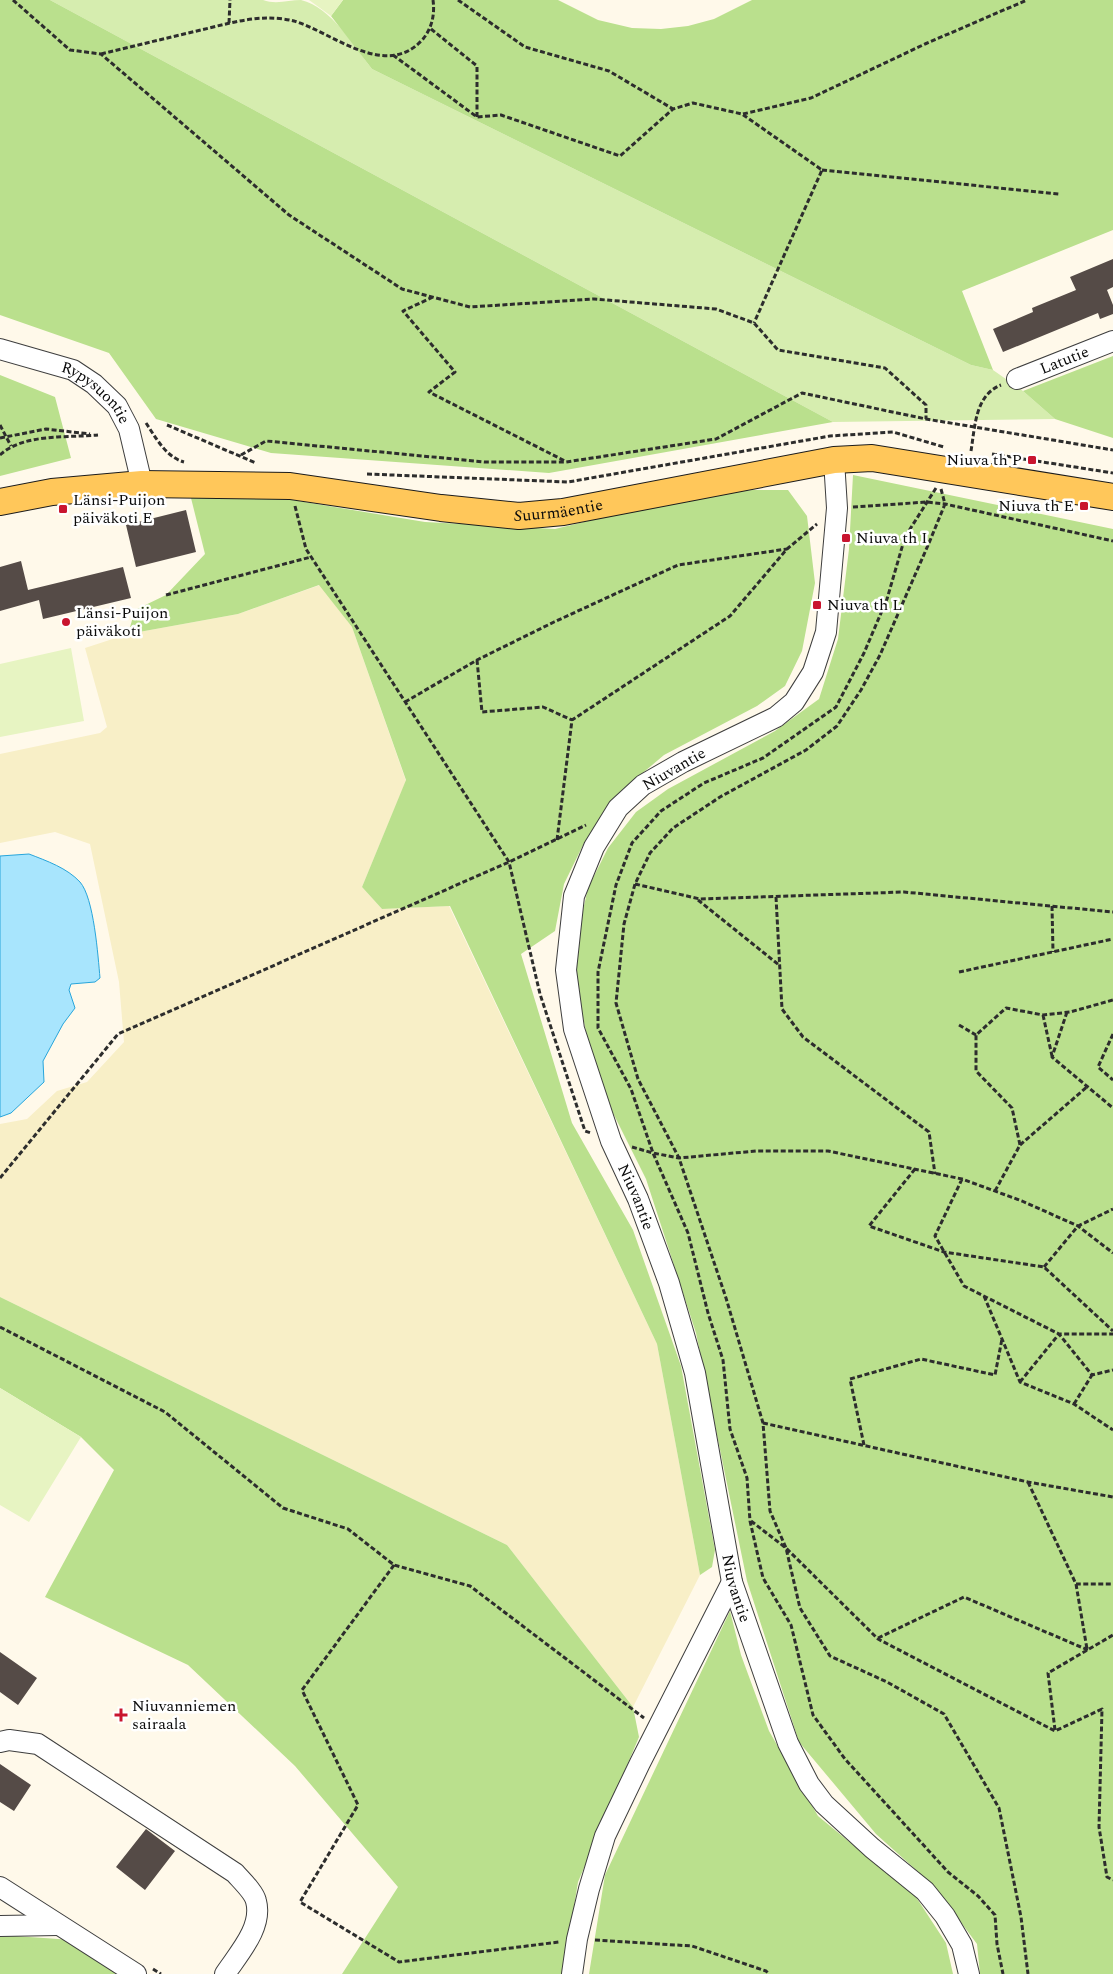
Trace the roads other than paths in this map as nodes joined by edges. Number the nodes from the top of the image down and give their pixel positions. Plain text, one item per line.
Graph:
1 (1113, 341) edge
2 (0, 349) edge
3 (1016, 379) road end
4 (834, 460) junction
5 (142, 484) junction
6 (1113, 497) edge
7 (0, 502) edge
8 (732, 1582) junction
9 (0, 1742) edge
10 (0, 1887) edge
11 (58, 1925) junction
12 (0, 1926) edge
13 (136, 1974) edge
14 (226, 1974) edge
15 (572, 1974) edge
16 (969, 1974) edge

1 - 3 street, Latutie
2 - 5 street, Rypysuontie
4 - 5 main road, Suurmäentie
4 - 6 main road, Suurmäentie
4 - 8 street, Niuvantie
5 - 7 main road, Suurmäentie
8 - 15 street
8 - 16 street, Niuvantie
9 - 14 street
10 - 11 street
11 - 12 street
11 - 13 street

